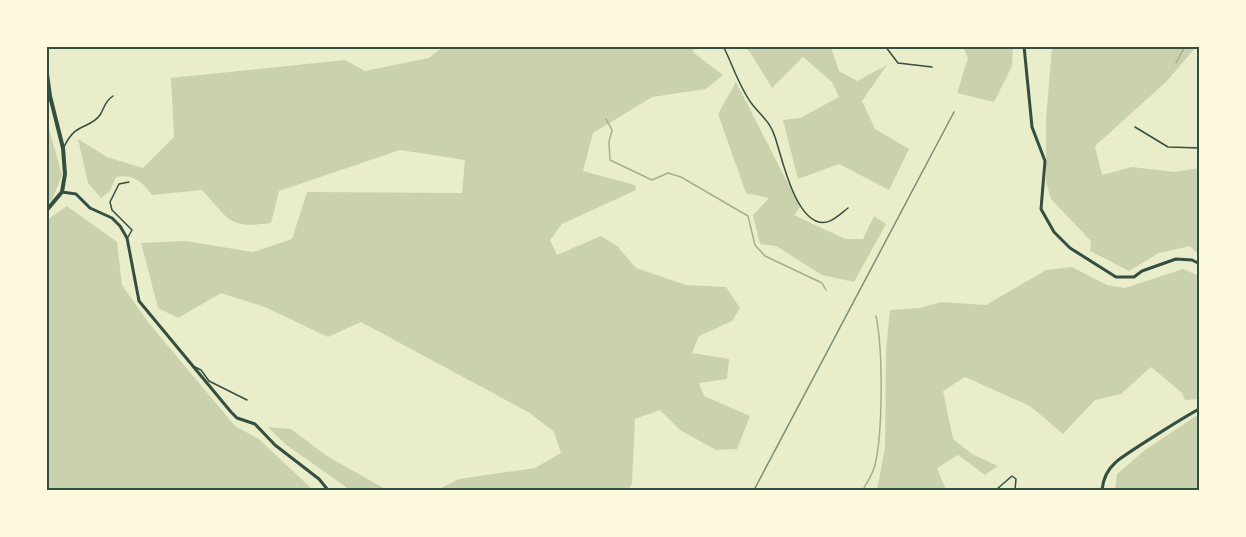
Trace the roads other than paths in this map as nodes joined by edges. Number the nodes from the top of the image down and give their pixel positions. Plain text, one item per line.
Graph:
1 (723, 46) edge
2 (885, 46) edge
3 (1024, 46) edge
4 (46, 67) edge
5 (932, 67) dead end
6 (113, 96) dead end
7 (1135, 127) dead end
8 (63, 148) junction
9 (1200, 148) edge
10 (129, 182) dead end
11 (62, 192) junction
12 (848, 208) dead end
13 (46, 210) edge
14 (127, 238) junction
15 (1200, 264) edge
16 (194, 367) junction
17 (247, 400) dead end
18 (1200, 409) edge
19 (997, 489) dead end
20 (328, 490) edge
21 (1015, 490) edge
22 (1102, 490) edge

1 - 12 lane
2 - 5 lane
3 - 15 street
4 - 8 street
6 - 8 lane
7 - 9 lane
8 - 11 street
10 - 14 lane
11 - 13 street
11 - 14 street
14 - 16 street
16 - 17 lane
16 - 20 street
18 - 22 street
19 - 21 lane

